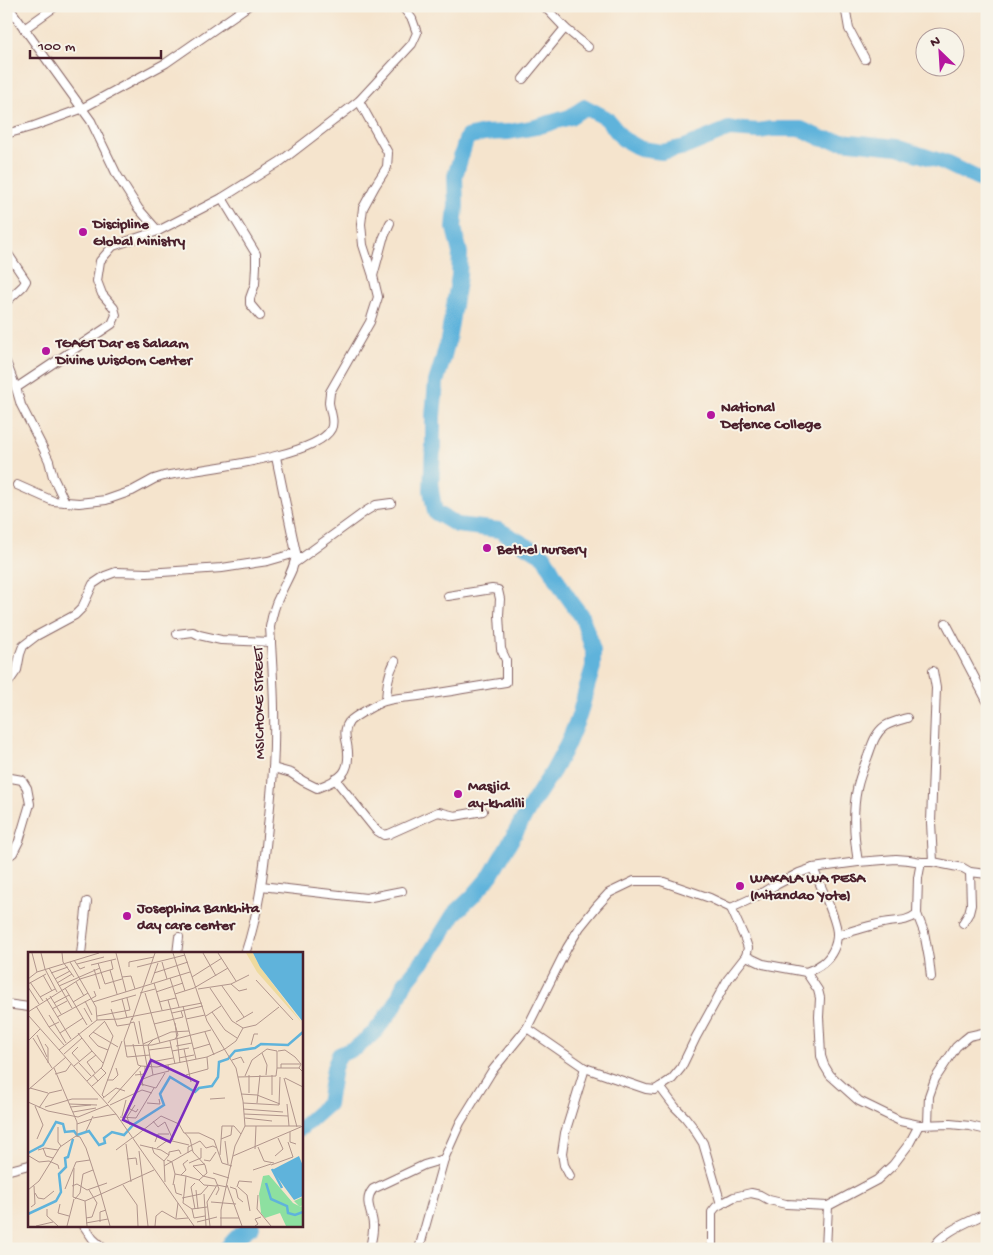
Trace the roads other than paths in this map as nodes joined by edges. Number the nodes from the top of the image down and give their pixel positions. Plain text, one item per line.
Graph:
1 (8, 6) edge
2 (56, 6) edge
3 (248, 6) edge
4 (402, 6) edge
5 (544, 6) edge
6 (845, 6) edge
7 (565, 28) junction
8 (24, 29) junction
9 (588, 47) dead end
10 (865, 59) dead end
11 (522, 79) dead end
12 (359, 101) junction
13 (81, 109) junction
14 (6, 134) edge
15 (222, 198) junction
16 (390, 223) dead end
17 (158, 230) junction
18 (6, 251) edge
19 (373, 276) junction
20 (6, 302) edge
21 (260, 316) dead end
22 (6, 362) edge
23 (16, 388) junction
24 (276, 457) junction
25 (17, 485) dead end
26 (65, 502) junction
27 (391, 504) dead end
28 (296, 553) junction
29 (296, 562) junction
30 (448, 596) dead end
31 (946, 622) dead end
32 (177, 634) dead end
33 (271, 642) junction
34 (395, 661) dead end
35 (933, 670) dead end
36 (6, 686) edge
37 (386, 700) junction
38 (987, 701) edge
39 (907, 718) dead end
40 (273, 768) junction
41 (6, 779) edge
42 (335, 779) junction
43 (483, 811) dead end
44 (6, 858) edge
45 (858, 862) junction
46 (921, 862) junction
47 (933, 862) junction
48 (814, 868) junction
49 (970, 872) junction
50 (987, 874) edge
51 (261, 886) junction
52 (402, 891) dead end
53 (86, 902) dead end
54 (731, 908) junction
55 (917, 914) junction
56 (963, 923) dead end
57 (837, 936) junction
58 (179, 937) dead end
59 (81, 952) edge
60 (177, 952) edge
61 (246, 952) edge
62 (746, 956) junction
63 (806, 972) junction
64 (931, 977) dead end
65 (6, 1004) edge
66 (28, 1007) edge
67 (527, 1028) junction
68 (987, 1032) edge
69 (585, 1068) junction
70 (660, 1088) junction
71 (928, 1124) junction
72 (919, 1125) junction
73 (987, 1130) edge
74 (444, 1159) junction
75 (28, 1165) edge
76 (6, 1171) edge
77 (570, 1176) dead end
78 (722, 1204) junction
79 (828, 1206) junction
80 (987, 1213) edge
81 (85, 1228) edge
82 (104, 1249) edge
83 (370, 1249) edge
84 (419, 1249) edge
85 (712, 1249) edge
86 (826, 1249) edge
87 (933, 1249) edge

1 - 8 street
2 - 8 street
3 - 13 street
4 - 12 street
5 - 7 street
6 - 10 street
7 - 9 street
7 - 11 street
8 - 13 street
12 - 15 street
12 - 19 street
13 - 14 street
13 - 17 street
15 - 17 street
15 - 21 street
16 - 19 street
17 - 23 street
18 - 20 street
19 - 24 street
22 - 23 street
23 - 26 street
24 - 26 street
24 - 28 street, MSICHOKE STREET
25 - 26 street
27 - 29 street
28 - 29 street, MSICHOKE STREET
28 - 36 street
29 - 33 street, MSICHOKE STREET
30 - 37 street
31 - 38 street
32 - 33 street
33 - 40 street, MSICHOKE STREET
34 - 37 street
35 - 47 street
37 - 42 street
39 - 45 street
40 - 42 street
40 - 51 street, MSICHOKE STREET
41 - 44 street
42 - 43 street
45 - 46 street
45 - 48 street
46 - 47 street
46 - 55 street
47 - 49 street
48 - 54 street
48 - 57 street
49 - 50 street
49 - 56 street
51 - 52 street
51 - 61 street, MSICHOKE STREET
53 - 59 street
54 - 62 street
54 - 67 street
55 - 57 street
55 - 64 street
57 - 63 street
58 - 60 street
62 - 63 street
62 - 70 street
63 - 72 street
65 - 66 street
67 - 69 street
67 - 74 street
68 - 71 street
69 - 70 street
69 - 77 street
70 - 78 street
71 - 72 street
71 - 73 street
72 - 79 street
74 - 83 street
74 - 84 street
75 - 76 street
78 - 79 street
78 - 85 street
79 - 86 street
80 - 87 street
81 - 82 street

